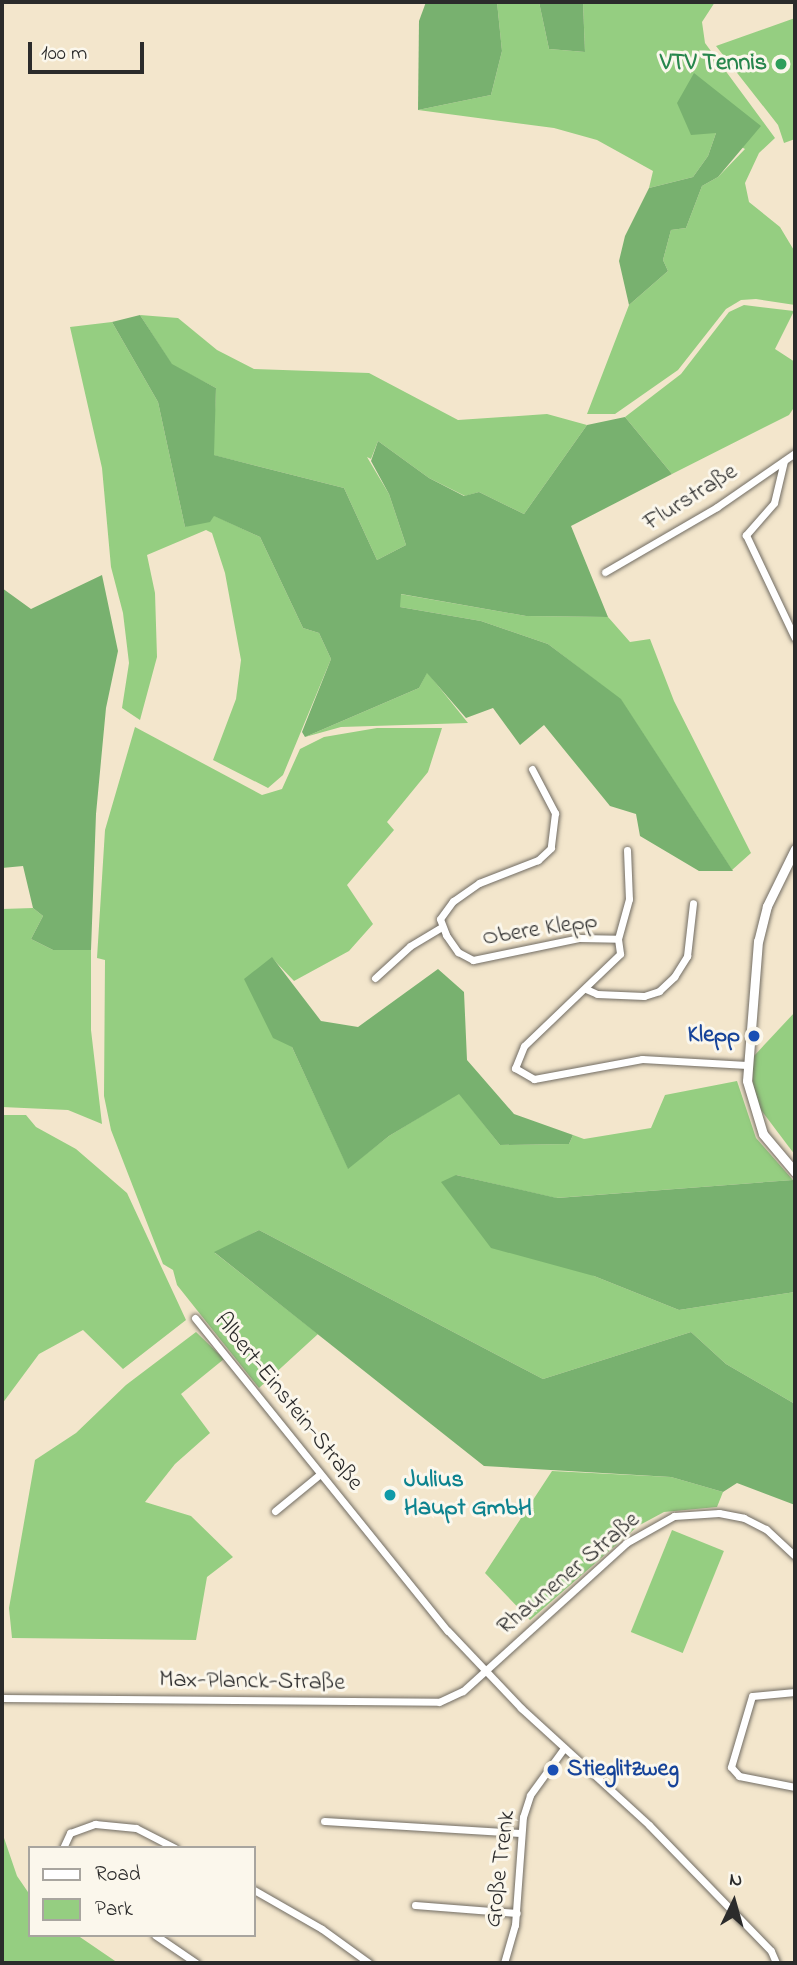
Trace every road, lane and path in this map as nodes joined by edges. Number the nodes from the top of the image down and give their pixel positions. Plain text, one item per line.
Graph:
1 (795, 453) edge
2 (784, 461) junction
3 (606, 572) dead end
4 (795, 636) edge
5 (532, 769) dead end
6 (795, 849) edge
7 (627, 850) dead end
8 (692, 903) dead end
9 (442, 928) junction
10 (618, 939) junction
11 (375, 978) dead end
12 (586, 989) junction
13 (747, 1065) junction
14 (795, 1172) edge
15 (195, 1318) dead end
16 (320, 1474) junction
17 (275, 1511) dead end
18 (795, 1556) edge
19 (484, 1671) junction
20 (795, 1692) edge
21 (5, 1698) edge
22 (564, 1748) junction
23 (795, 1787) edge
24 (324, 1821) dead end
25 (521, 1833) junction
26 (64, 1846) edge
27 (171, 1846) edge
28 (256, 1891) edge
29 (415, 1905) dead end
30 (517, 1913) junction
31 (158, 1937) edge
32 (196, 1963) edge
33 (369, 1963) edge
34 (505, 1963) edge
35 (776, 1963) edge

1 - 2 street, Flurstraße
2 - 3 street, Flurstraße
2 - 4 street
5 - 9 street, Obere Klepp
6 - 13 street
7 - 10 street
8 - 12 street
9 - 10 street, Obere Klepp
9 - 11 street
10 - 12 street
12 - 13 street
13 - 14 street
15 - 16 street, Albert-Einstein-Straße
16 - 17 street
16 - 19 street, Albert-Einstein-Straße
18 - 19 street, Rhaunener Straße
19 - 21 street, Max-Planck-Straße
19 - 22 street, Albert-Einstein-Straße
20 - 23 street
22 - 25 street, Große Trenk
22 - 35 street, Albert-Einstein-Straße
24 - 25 street
25 - 30 street, Große Trenk
26 - 27 street
28 - 33 street
29 - 30 street
30 - 34 street, Große Trenk
31 - 32 street

